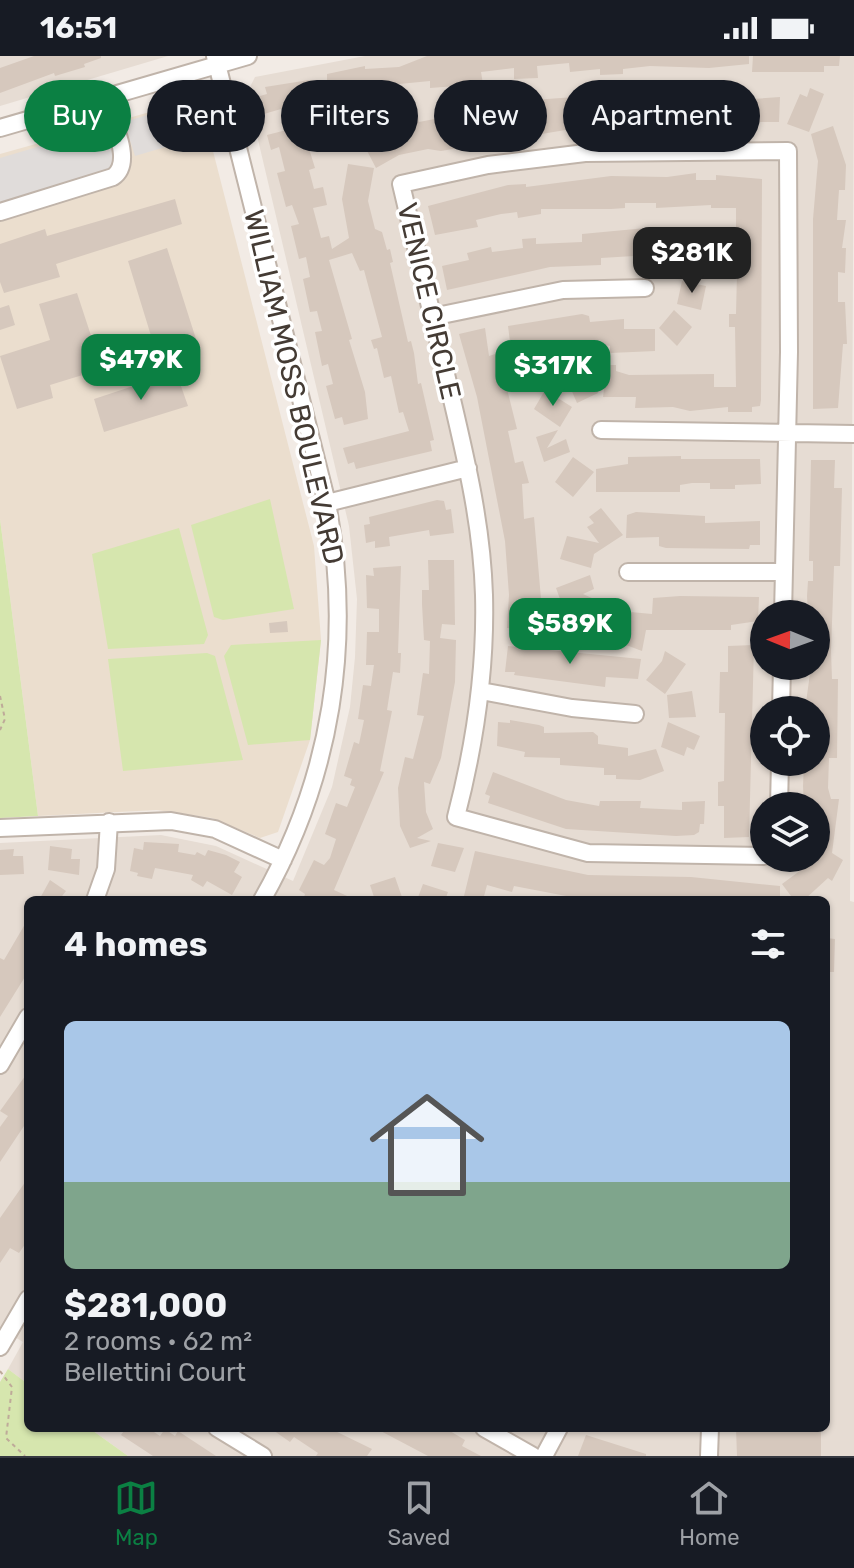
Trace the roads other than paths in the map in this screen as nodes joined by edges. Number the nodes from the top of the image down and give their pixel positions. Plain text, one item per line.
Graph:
1 (248, 56) edge
2 (216, 60) edge
3 (131, 88) edge
4 (24, 121) edge
5 (0, 128) edge
6 (121, 152) edge
7 (0, 212) edge
8 (645, 288) dead end
9 (432, 317) junction
10 (601, 430) dead end
11 (787, 432) junction
12 (854, 434) edge
13 (468, 468) junction
14 (327, 503) junction
15 (628, 572) dead end
16 (784, 572) junction
17 (783, 600) edge
18 (481, 691) junction
19 (635, 714) dead end
20 (109, 822) junction
21 (0, 828) edge
22 (750, 856) edge
23 (283, 860) junction
24 (96, 896) edge
25 (264, 896) edge
26 (24, 1024) edge
27 (0, 1065) edge
28 (24, 1306) edge
29 (1, 1345) edge
30 (224, 1432) edge
31 (491, 1432) edge
32 (557, 1432) edge
33 (710, 1432) edge
34 (263, 1456) edge
35 (533, 1456) edge
36 (544, 1456) edge
37 (709, 1456) edge

1 - 2 street
2 - 3 street
2 - 14 street, WILLIAM MOSS BOULEVARD
4 - 5 street
6 - 7 street
8 - 9 street
9 - 11 street, VENICE CIRCLE
9 - 13 street, VENICE CIRCLE
10 - 11 street
11 - 12 street
11 - 16 street, VENICE CIRCLE
13 - 14 street
13 - 18 street, VENICE CIRCLE
14 - 23 street, WILLIAM MOSS BOULEVARD
15 - 16 street
16 - 17 street, VENICE CIRCLE
18 - 19 street
18 - 22 street, VENICE CIRCLE
20 - 21 street
20 - 23 street
20 - 24 street
23 - 25 street, WILLIAM MOSS BOULEVARD
26 - 27 street
28 - 29 street
30 - 34 street
31 - 35 street
32 - 36 street
33 - 37 street

